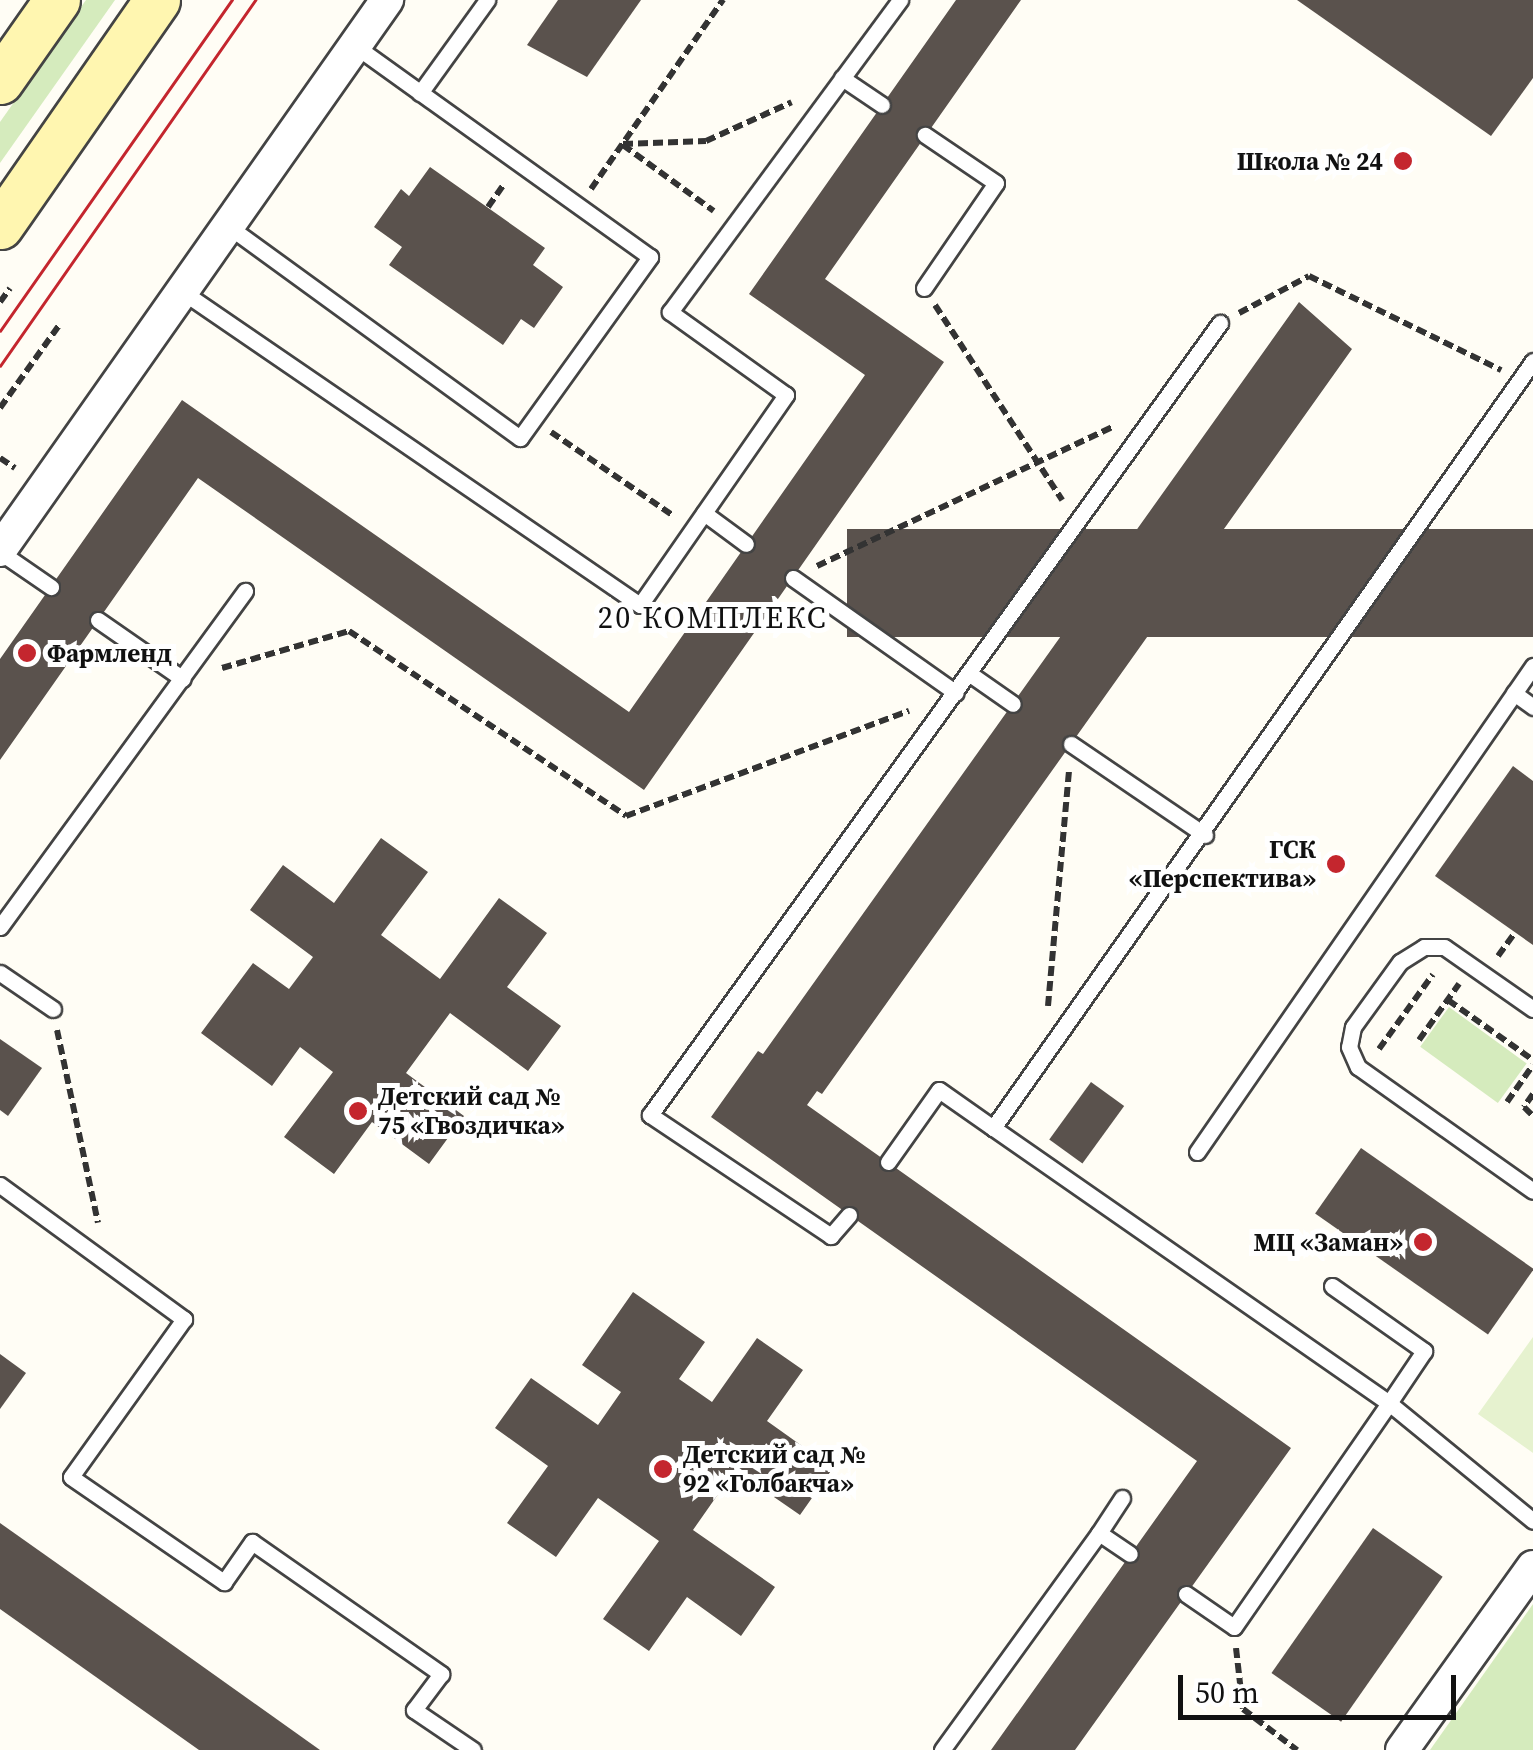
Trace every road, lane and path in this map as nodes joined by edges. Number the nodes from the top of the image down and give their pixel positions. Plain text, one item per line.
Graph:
1 (57, 0) edge
2 (157, 0) edge
3 (387, 0) edge
4 (487, 0) edge
5 (723, 0) edge
6 (900, 0) edge
7 (355, 46) junction
8 (842, 78) junction
9 (0, 81) edge
10 (420, 93) junction
11 (882, 105) dead end
12 (926, 136) dead end
13 (622, 144) junction
14 (578, 206) junction
15 (734, 225) junction
16 (0, 226) edge
17 (228, 226) junction
18 (10, 288) dead end
19 (924, 288) joint
20 (182, 292) junction
21 (0, 302) edge
22 (1220, 323) joint
23 (60, 324) dead end
24 (1533, 361) edge
25 (1520, 380) junction
26 (1162, 405) junction
27 (0, 408) edge
28 (533, 420) junction
29 (1037, 463) junction
30 (704, 514) junction
31 (1077, 524) junction
32 (692, 529) junction
33 (746, 544) dead end
34 (0, 551) edge
35 (793, 578) joint
36 (50, 587) dead end
37 (246, 590) dead end
38 (98, 620) dead end
39 (1533, 666) edge
40 (970, 674) junction
41 (183, 679) junction
42 (956, 693) junction
43 (1514, 693) junction
44 (1012, 704) dead end
45 (1533, 707) edge
46 (1071, 744) joint
47 (1205, 835) junction
48 (0, 928) edge
49 (1450, 950) junction
50 (1472, 966) junction
51 (0, 972) edge
52 (1448, 1000) junction
53 (52, 1009) joint
54 (1533, 1009) edge
55 (1419, 1040) dead end
56 (1043, 1059) junction
57 (1533, 1062) edge
58 (1364, 1070) junction
59 (1533, 1094) edge
60 (1506, 1102) dead end
61 (1533, 1116) edge
62 (993, 1128) junction
63 (1197, 1152) dead end
64 (888, 1162) dead end
65 (0, 1184) edge
66 (1533, 1191) edge
67 (849, 1214) dead end
68 (106, 1262) junction
69 (1332, 1286) dead end
70 (1388, 1402) junction
71 (1122, 1498) dead end
72 (1533, 1521) edge
73 (1099, 1533) junction
74 (1130, 1554) dead end
75 (1533, 1567) edge
76 (1186, 1594) dead end
77 (1234, 1627) junction
78 (473, 1750) edge
79 (942, 1750) edge
80 (1297, 1750) edge
81 (1402, 1750) edge

1 - 9 main road
2 - 16 main road
3 - 7 street
4 - 10 lane
5 - 13 path
6 - 8 lane
7 - 10 lane
7 - 17 street
8 - 11 lane
8 - 13 path
8 - 15 lane
10 - 14 lane
12 - 19 lane
13 - 14 path
13 - 15 path
14 - 28 lane
15 - 30 lane
17 - 20 street
17 - 28 lane
18 - 21 path
19 - 29 path
20 - 32 lane
20 - 34 street
22 - 25 path
22 - 26 lane
23 - 27 path
24 - 25 lane
25 - 47 lane
26 - 29 path
26 - 31 lane
28 - 32 path
29 - 31 path
29 - 35 path
30 - 32 lane
30 - 33 lane
31 - 40 lane
34 - 36 lane
35 - 42 lane
37 - 41 lane
38 - 41 lane
39 - 43 lane
40 - 42 lane
40 - 44 lane
41 - 42 path
41 - 48 lane
42 - 67 lane
43 - 45 lane
43 - 63 lane
46 - 47 lane
46 - 56 path
47 - 56 lane
49 - 50 lane
49 - 58 path
49 - 58 lane
50 - 52 path
50 - 54 lane
51 - 53 lane
52 - 55 path
52 - 57 path
53 - 68 path
56 - 62 lane
57 - 60 path
58 - 66 lane
59 - 61 path
62 - 64 lane
62 - 70 lane
65 - 68 lane
68 - 78 lane
69 - 70 lane
70 - 72 lane
70 - 77 lane
71 - 73 lane
73 - 74 lane
73 - 79 lane
75 - 81 street
76 - 77 lane
77 - 80 path

